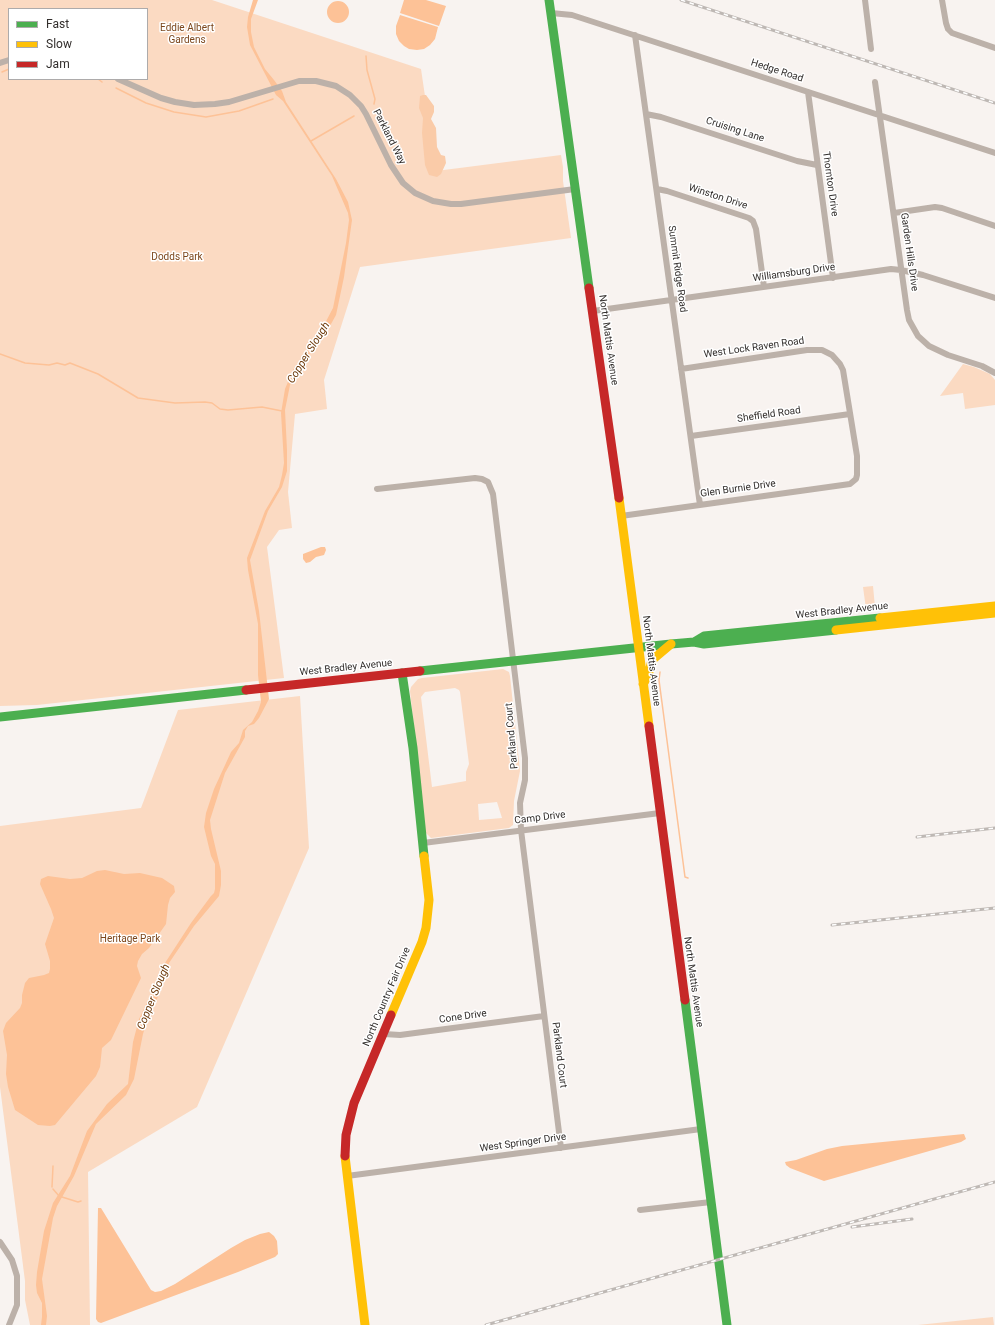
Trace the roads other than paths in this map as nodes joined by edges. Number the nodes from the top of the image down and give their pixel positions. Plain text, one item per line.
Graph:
1 (549, 0) edge
2 (865, 0) edge
3 (942, 0) edge
4 (551, 13) junction
5 (634, 36) junction
6 (995, 48) edge
7 (871, 49) dead end
8 (120, 80) edge
9 (875, 82) dead end
10 (808, 92) junction
11 (646, 114) junction
12 (879, 116) junction
13 (995, 153) edge
14 (818, 165) junction
15 (575, 188) junction
16 (657, 190) junction
17 (894, 213) junction
18 (995, 226) edge
19 (901, 270) junction
20 (832, 278) junction
21 (764, 287) junction
22 (995, 298) edge
23 (671, 300) junction
24 (593, 311) junction
25 (681, 369) junction
26 (995, 373) edge
27 (850, 414) junction
28 (691, 436) junction
29 (378, 489) dead end
30 (700, 504) junction
31 (621, 516) junction
32 (995, 606) edge
33 (995, 613) edge
34 (694, 642) junction
35 (671, 644) junction
36 (638, 647) junction
37 (514, 661) junction
38 (402, 673) junction
39 (643, 684) junction
40 (0, 717) edge
41 (660, 813) junction
42 (521, 830) junction
43 (423, 843) junction
44 (544, 1016) junction
45 (384, 1034) junction
46 (701, 1129) junction
47 (561, 1148) junction
48 (347, 1176) junction
49 (710, 1202) junction
50 (640, 1210) dead end
51 (0, 1242) edge
52 (9, 1325) edge
53 (366, 1325) edge
54 (727, 1325) edge

1 - 4 main road, North Mattis Avenue
2 - 7 street
3 - 6 street
4 - 5 street, Hedge Road
4 - 15 main road, North Mattis Avenue
5 - 10 street, Hedge Road
5 - 11 street, Summit Ridge Road
8 - 15 street, Parkland Way
9 - 12 street, Garden Hills Drive
10 - 12 street, Hedge Road
10 - 14 street, Thornton Drive
11 - 14 street, Cruising Lane
11 - 16 street, Summit Ridge Road
12 - 13 street, Hedge Road
12 - 17 street, Garden Hills Drive
14 - 20 street, Thornton Drive
15 - 24 main road, North Mattis Avenue
16 - 21 street, Winston Drive
16 - 23 street, Summit Ridge Road
17 - 18 street
17 - 19 street, Garden Hills Drive
19 - 20 street, Williamsburg Drive
19 - 22 street, Williamsburg Drive
19 - 26 street, Garden Hills Drive
20 - 21 street, Williamsburg Drive
21 - 23 street, Williamsburg Drive
23 - 24 street, Williamsburg Drive
23 - 25 street, Summit Ridge Road
24 - 31 main road, North Mattis Avenue
25 - 27 street, West Lock Raven Road
25 - 28 street, Summit Ridge Road
27 - 28 street, Sheffield Road
27 - 30 street, Glen Burnie Drive
28 - 30 street, Summit Ridge Road
29 - 37 street, Parkland Court
30 - 31 street, Glen Burnie Drive
31 - 36 main road, North Mattis Avenue
32 - 34 main road, West Bradley Avenue
33 - 34 main road, West Bradley Avenue
34 - 35 main road, West Bradley Avenue
35 - 36 main road, West Bradley Avenue
35 - 39 main road
36 - 37 main road, West Bradley Avenue
36 - 39 main road, North Mattis Avenue
37 - 38 main road, West Bradley Avenue
37 - 42 street, Parkland Court
38 - 40 main road, West Bradley Avenue
38 - 43 main road, North Country Fair Drive
39 - 41 main road, North Mattis Avenue
41 - 42 street, Camp Drive
41 - 46 main road, North Mattis Avenue
42 - 43 street, Camp Drive
42 - 44 street, Parkland Court
43 - 45 main road, North Country Fair Drive
44 - 45 street, Cone Drive
44 - 47 street, Parkland Court
45 - 48 main road, North Country Fair Drive
46 - 47 street, West Springer Drive
46 - 49 main road, North Mattis Avenue
47 - 48 street, West Springer Drive
48 - 53 main road, North Country Fair Drive
49 - 50 street
49 - 54 main road, North Mattis Avenue
51 - 52 street

